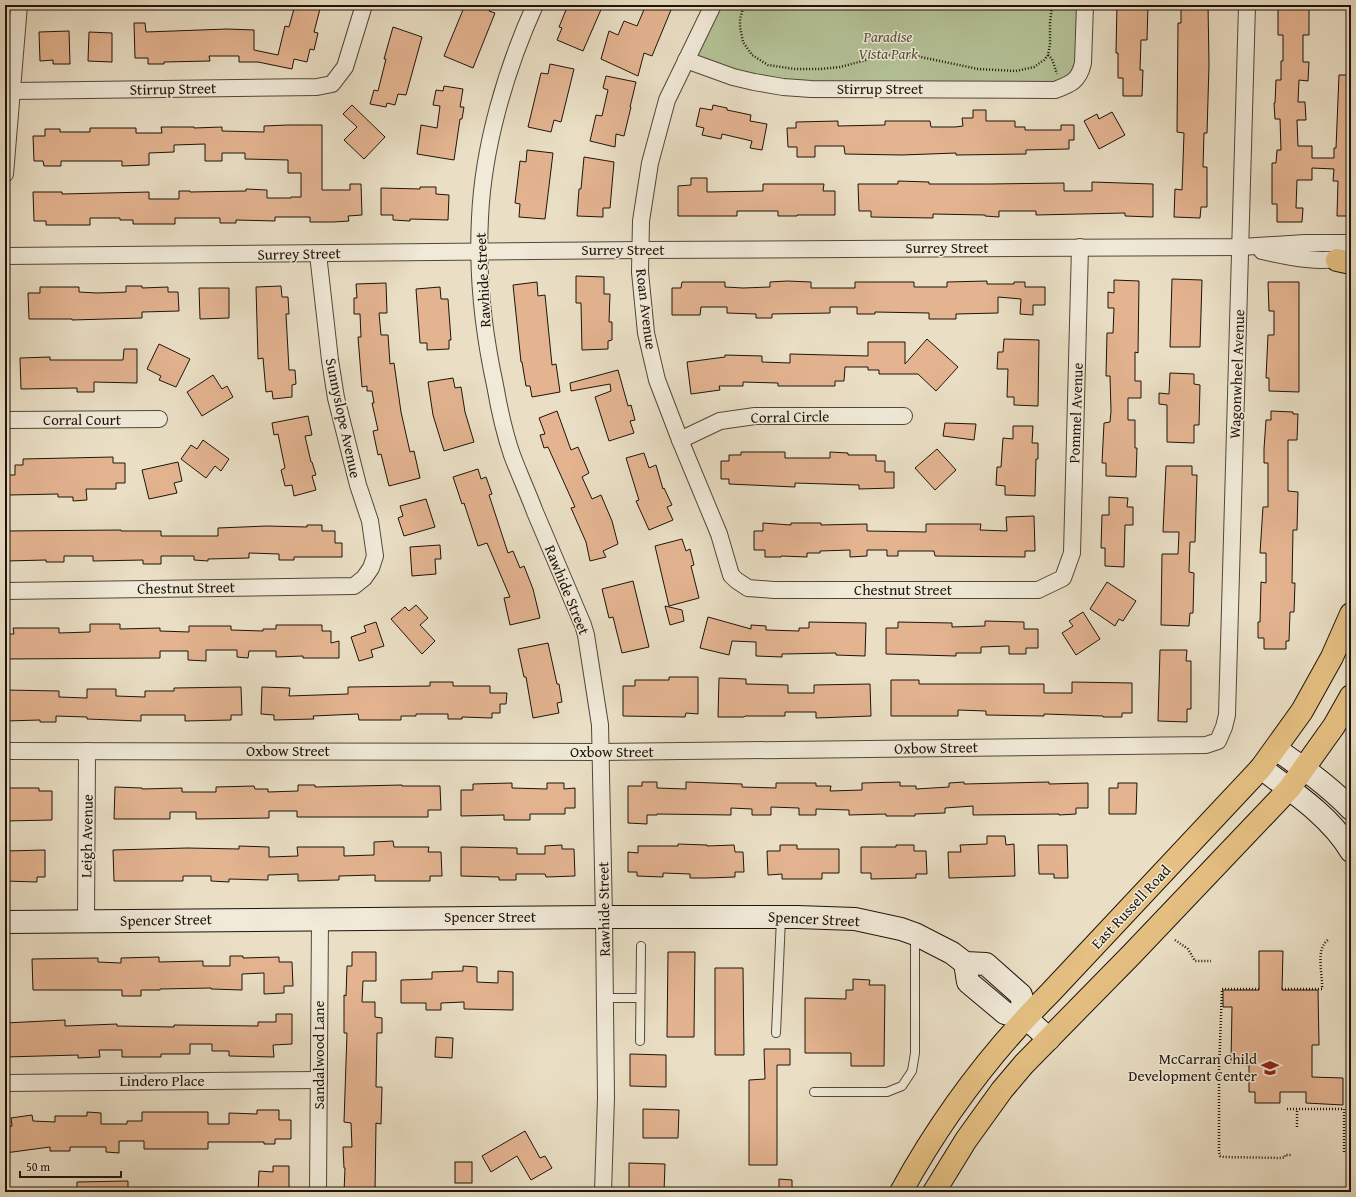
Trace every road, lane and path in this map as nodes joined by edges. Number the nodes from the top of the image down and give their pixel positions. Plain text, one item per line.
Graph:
1 (19, 5) edge
2 (364, 5) edge
3 (535, 5) edge
4 (713, 5) edge
5 (744, 5) edge
6 (1052, 5) edge
7 (1085, 5) edge
8 (1247, 5) edge
9 (1048, 55) junction
10 (686, 60) junction
11 (1057, 75) dead end
12 (13, 91) junction
13 (5, 174) edge
14 (1351, 243) edge
15 (1080, 247) junction
16 (1241, 247) junction
17 (640, 250) junction
18 (479, 252) junction
19 (318, 254) junction
20 (5, 256) edge
21 (1346, 260) edge
22 (904, 416) dead end
23 (159, 419) dead end
24 (5, 420) edge
25 (680, 440) junction
26 (364, 578) joint
27 (1063, 578) joint
28 (741, 584) joint
29 (5, 591) edge
30 (1351, 614) edge
31 (1351, 696) edge
32 (1218, 741) joint
33 (1276, 749) junction
34 (5, 750) edge
35 (88, 751) junction
36 (600, 752) junction
37 (1261, 768) junction
38 (1304, 769) junction
39 (1289, 789) junction
40 (1351, 809) edge
41 (1351, 851) edge
42 (604, 917) junction
43 (781, 917) junction
44 (320, 918) junction
45 (86, 921) junction
46 (5, 922) edge
47 (915, 934) junction
48 (1175, 940) dead end
49 (1328, 940) dead end
50 (641, 946) dead end
51 (1211, 961) dead end
52 (1259, 989) dead end
53 (1282, 989) dead end
54 (605, 998) junction
55 (640, 998) junction
56 (1026, 1018) junction
57 (776, 1033) dead end
58 (1049, 1039) junction
59 (640, 1042) dead end
60 (319, 1080) junction
61 (5, 1083) edge
62 (814, 1092) dead end
63 (1287, 1109) dead end
64 (1297, 1109) junction
65 (1296, 1127) dead end
66 (1344, 1154) dead end
67 (1292, 1155) dead end
68 (318, 1192) edge
69 (604, 1192) edge
70 (901, 1192) edge
71 (934, 1192) edge

1 - 12 street
2 - 12 street, Stirrup Street
3 - 18 street, Rawhide Street
4 - 10 street, Roan Avenue
5 - 9 path
6 - 9 path
7 - 10 street, Stirrup Street
8 - 16 street, Wagonwheel Avenue
9 - 11 path
10 - 17 street, Roan Avenue
12 - 13 street
14 - 16 street, Surrey Street
15 - 16 street, Surrey Street
15 - 17 street, Surrey Street
15 - 27 street, Pommel Avenue
16 - 21 street, Surrey Street
16 - 32 street, Wagonwheel Avenue
17 - 18 street, Surrey Street
17 - 25 street, Roan Avenue
18 - 19 street, Surrey Street
18 - 36 street, Rawhide Street
19 - 20 street, Surrey Street
19 - 26 street, Sunnyslope Avenue
22 - 25 street, Corral Circle
23 - 24 street, Corral Court
25 - 28 street, Roan Avenue
26 - 29 street, Chestnut Street
27 - 28 street, Chestnut Street
30 - 33 main road, East Russell Road
31 - 38 main road
32 - 36 street, Oxbow Street
33 - 37 main road, East Russell Road
33 - 38 street
34 - 35 street, Oxbow Street
35 - 36 street, Oxbow Street
35 - 45 street, Leigh Avenue
36 - 42 street, Rawhide Street
37 - 39 street
37 - 56 main road, East Russell Road
38 - 39 main road
38 - 40 street
39 - 41 street
39 - 58 main road
42 - 43 street, Spencer Street
42 - 44 street, Spencer Street
42 - 54 street, Rawhide Street
43 - 47 street, Spencer Street
43 - 57 lane
44 - 45 street, Spencer Street
44 - 60 street, Sandalwood Lane
45 - 46 street, Spencer Street
47 - 56 street, Spencer Street
47 - 62 lane
48 - 51 path
49 - 53 path
50 - 55 lane
52 - 67 path
54 - 55 lane
54 - 69 street, Rawhide Street
55 - 59 lane
56 - 58 street, Spencer Street
56 - 70 main road, East Russell Road
58 - 71 main road
60 - 61 street, Lindero Place
60 - 68 street, Sandalwood Lane
63 - 64 path
64 - 65 path
64 - 66 path

